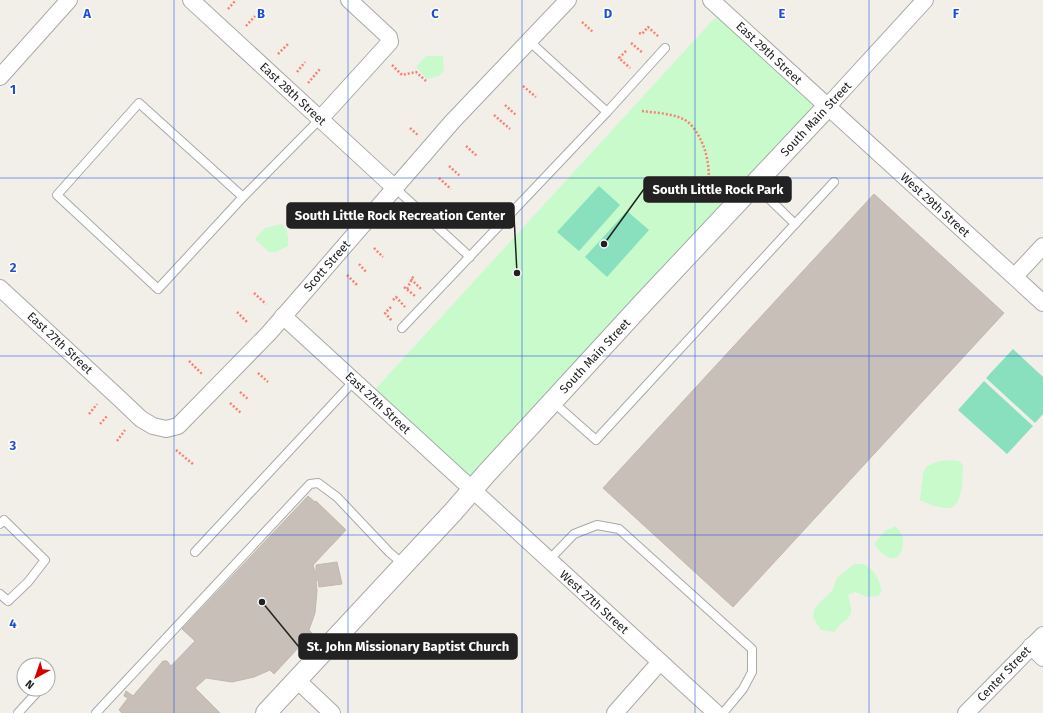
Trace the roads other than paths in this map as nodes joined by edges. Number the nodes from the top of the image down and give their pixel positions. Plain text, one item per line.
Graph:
1 (69, 0) edge
2 (191, 0) edge
3 (349, 0) edge
4 (568, 0) edge
5 (711, 0) edge
6 (925, 0) edge
7 (529, 41) junction
8 (665, 48) dead end
9 (0, 77) edge
10 (827, 107) junction
11 (607, 112) junction
12 (320, 119) junction
13 (834, 182) dead end
14 (754, 184) junction
15 (395, 188) junction
16 (243, 197) junction
17 (796, 224) junction
18 (1043, 246) edge
19 (470, 257) junction
20 (1015, 276) junction
21 (0, 288) edge
22 (1043, 303) edge
23 (283, 316) junction
24 (402, 328) dead end
25 (354, 381) junction
26 (120, 399) joint
27 (552, 402) junction
28 (472, 490) junction
29 (0, 524) edge
30 (195, 552) dead end
31 (549, 560) junction
32 (404, 565) junction
33 (0, 594) edge
34 (1043, 635) edge
35 (1031, 646) junction
36 (1043, 658) edge
37 (660, 662) junction
38 (296, 679) junction
39 (33, 697) edge
40 (18, 713) edge
41 (96, 713) edge
42 (266, 713) edge
43 (332, 713) edge
44 (614, 713) edge
45 (716, 713) edge
46 (723, 713) edge
47 (966, 713) edge

1 - 9 street
2 - 12 street, East 28th Street
3 - 12 street
4 - 7 street, Scott Street
5 - 10 street, East 29th Street
6 - 10 street, South Main Street
7 - 11 lane
7 - 15 street, Scott Street
8 - 11 lane
10 - 14 street, South Main Street
10 - 20 street, West 29th Street
11 - 19 lane
12 - 15 street, East 28th Street
12 - 16 lane
13 - 17 lane
14 - 17 lane
14 - 27 street, South Main Street
15 - 19 lane
15 - 23 street, Scott Street
16 - 16 lane
17 - 27 lane
18 - 20 street
19 - 24 lane
20 - 22 street, West 29th Street
21 - 26 street, East 27th Street
23 - 25 street, East 27th Street
23 - 26 street, Scott Street
25 - 28 street, East 27th Street
25 - 30 lane
27 - 28 street, South Main Street
28 - 31 street, West 27th Street
28 - 32 street, South Main Street
29 - 33 lane
31 - 37 street, West 27th Street
31 - 46 lane
32 - 38 street, South Main Street
32 - 41 lane
34 - 35 street, Center Street
35 - 36 street
35 - 47 street, Center Street
37 - 44 street
37 - 45 street, West 27th Street
38 - 42 street, South Main Street
38 - 43 street
39 - 40 lane

